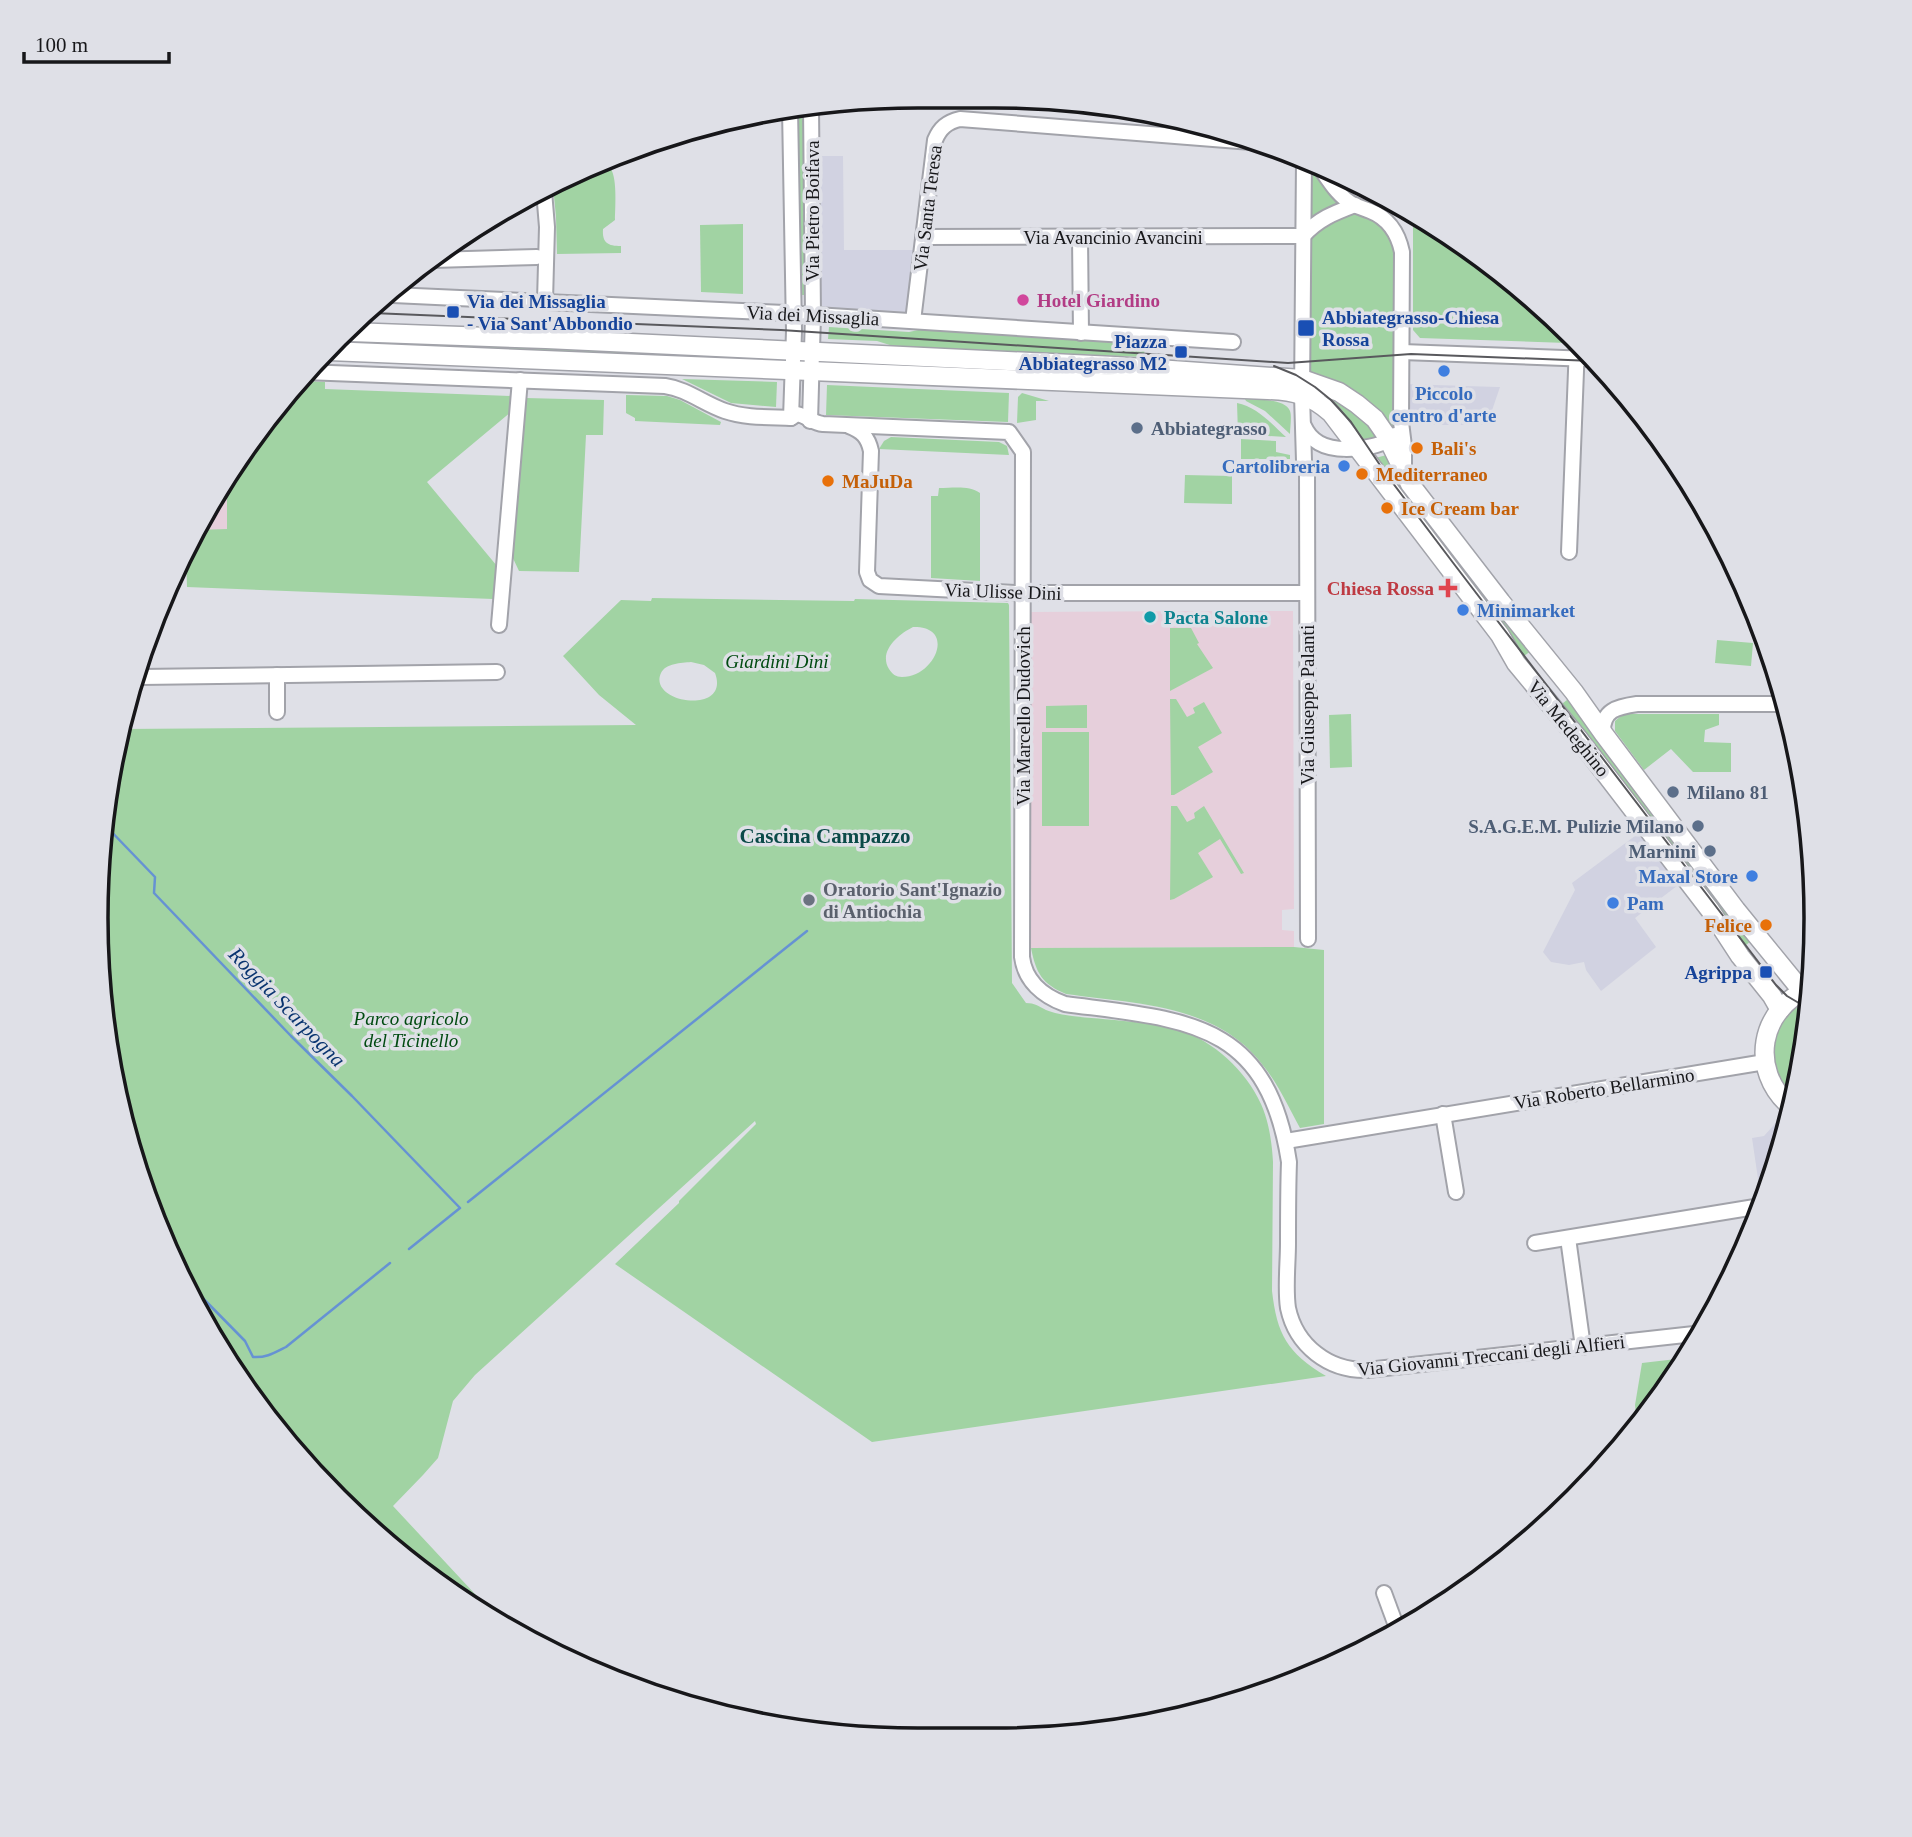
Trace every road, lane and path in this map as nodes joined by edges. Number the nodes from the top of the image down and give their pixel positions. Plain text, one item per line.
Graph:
1 (811, 115) edge
2 (790, 119) edge
3 (1214, 139) edge
4 (1304, 170) edge
5 (1330, 182) edge
6 (545, 200) edge
7 (1355, 205) junction
8 (1303, 236) junction
9 (923, 237) junction
10 (1080, 237) junction
11 (537, 257) dead end
12 (448, 260) edge
13 (402, 295) edge
14 (545, 301) junction
15 (794, 313) junction
16 (813, 315) junction
17 (913, 321) junction
18 (360, 333) edge
19 (1081, 333) junction
20 (1233, 342) dead end
21 (341, 351) edge
22 (1402, 352) junction
23 (1573, 354) edge
24 (803, 360) junction
25 (1581, 361) edge
26 (321, 373) edge
27 (520, 380) junction
28 (1302, 386) junction
29 (791, 418) junction
30 (810, 421) junction
31 (1401, 422) junction
32 (846, 425) junction
33 (1304, 426) junction
34 (901, 428) junction
35 (1389, 441) junction
36 (1329, 447) junction
37 (1357, 448) junction
38 (871, 451) junction
39 (1307, 471) junction
40 (1404, 472) junction
41 (1569, 552) dead end
42 (1023, 593) junction
43 (1306, 593) junction
44 (499, 625) dead end
45 (497, 672) dead end
46 (277, 675) junction
47 (145, 677) edge
48 (1775, 704) edge
49 (277, 712) dead end
50 (1602, 733) junction
51 (1308, 939) dead end
52 (1022, 953) joint
53 (1801, 983) edge
54 (1800, 993) edge
55 (1780, 1010) junction
56 (1765, 1062) junction
57 (1783, 1098) edge
58 (1443, 1114) junction
59 (1286, 1140) junction
60 (1456, 1192) dead end
61 (1750, 1208) edge
62 (1568, 1238) junction
63 (1535, 1243) dead end
64 (1688, 1336) edge
65 (1583, 1347) junction
66 (1384, 1593) dead end
67 (1395, 1622) edge

1 - 16 street, Via Pietro Boifava
2 - 15 street, Via Pietro Boifava
3 - 9 street, Via Santa Teresa
4 - 8 street, Via Giuseppe Palanti
5 - 7 street
6 - 14 street
7 - 8 street
7 - 22 street
8 - 10 street, Via Avancinio Avancini
8 - 28 street, Via Giuseppe Palanti
9 - 10 street, Via Avancinio Avancini
9 - 17 street, Via Santa Teresa
10 - 19 street
11 - 12 street
13 - 14 street, Via dei Missaglia
14 - 15 street, Via dei Missaglia
15 - 16 street, Via dei Missaglia
15 - 24 street, Via Pietro Boifava
16 - 17 street, Via dei Missaglia
16 - 24 street, Via Pietro Boifava
17 - 19 street, Via dei Missaglia
18 - 24 main road, Via dei Missaglia
19 - 20 street, Via dei Missaglia
21 - 24 main road, Via dei Missaglia
22 - 23 street
22 - 31 street
24 - 28 main road, Via dei Missaglia
24 - 29 street
24 - 30 street
25 - 41 street
26 - 27 street
27 - 29 street
27 - 44 street
28 - 33 street, Via Giuseppe Palanti
28 - 35 main road, Via Medeghino
28 - 37 main road, Via Medeghino
29 - 30 street
30 - 32 street
31 - 35 street
31 - 40 street
32 - 34 street
32 - 38 street
33 - 36 street
33 - 39 street, Via Giuseppe Palanti
34 - 38 street
34 - 42 street, Via Marcello Dudovich
35 - 37 street
35 - 40 main road, Via Medeghino
36 - 37 street
36 - 39 street
37 - 55 main road, Via Medeghino
38 - 42 street, Via Ulisse Dini
39 - 43 street, Via Giuseppe Palanti
40 - 50 main road, Via Medeghino
42 - 43 street, Via Ulisse Dini
42 - 52 street, Via Marcello Dudovich
43 - 51 street, Via Giuseppe Palanti
45 - 46 street
46 - 47 street
46 - 49 street
48 - 50 street
50 - 53 main road, Via Medeghino
52 - 59 street, Via Giovanni Treccani degli Alfieri
54 - 55 main road
55 - 56 main road
56 - 57 main road
56 - 58 street, Via Roberto Bellarmino
58 - 59 street, Via Roberto Bellarmino
58 - 60 street
59 - 65 street, Via Giovanni Treccani degli Alfieri
61 - 62 street
62 - 63 street
62 - 65 street
64 - 65 street, Via Giovanni Treccani degli Alfieri
66 - 67 street

